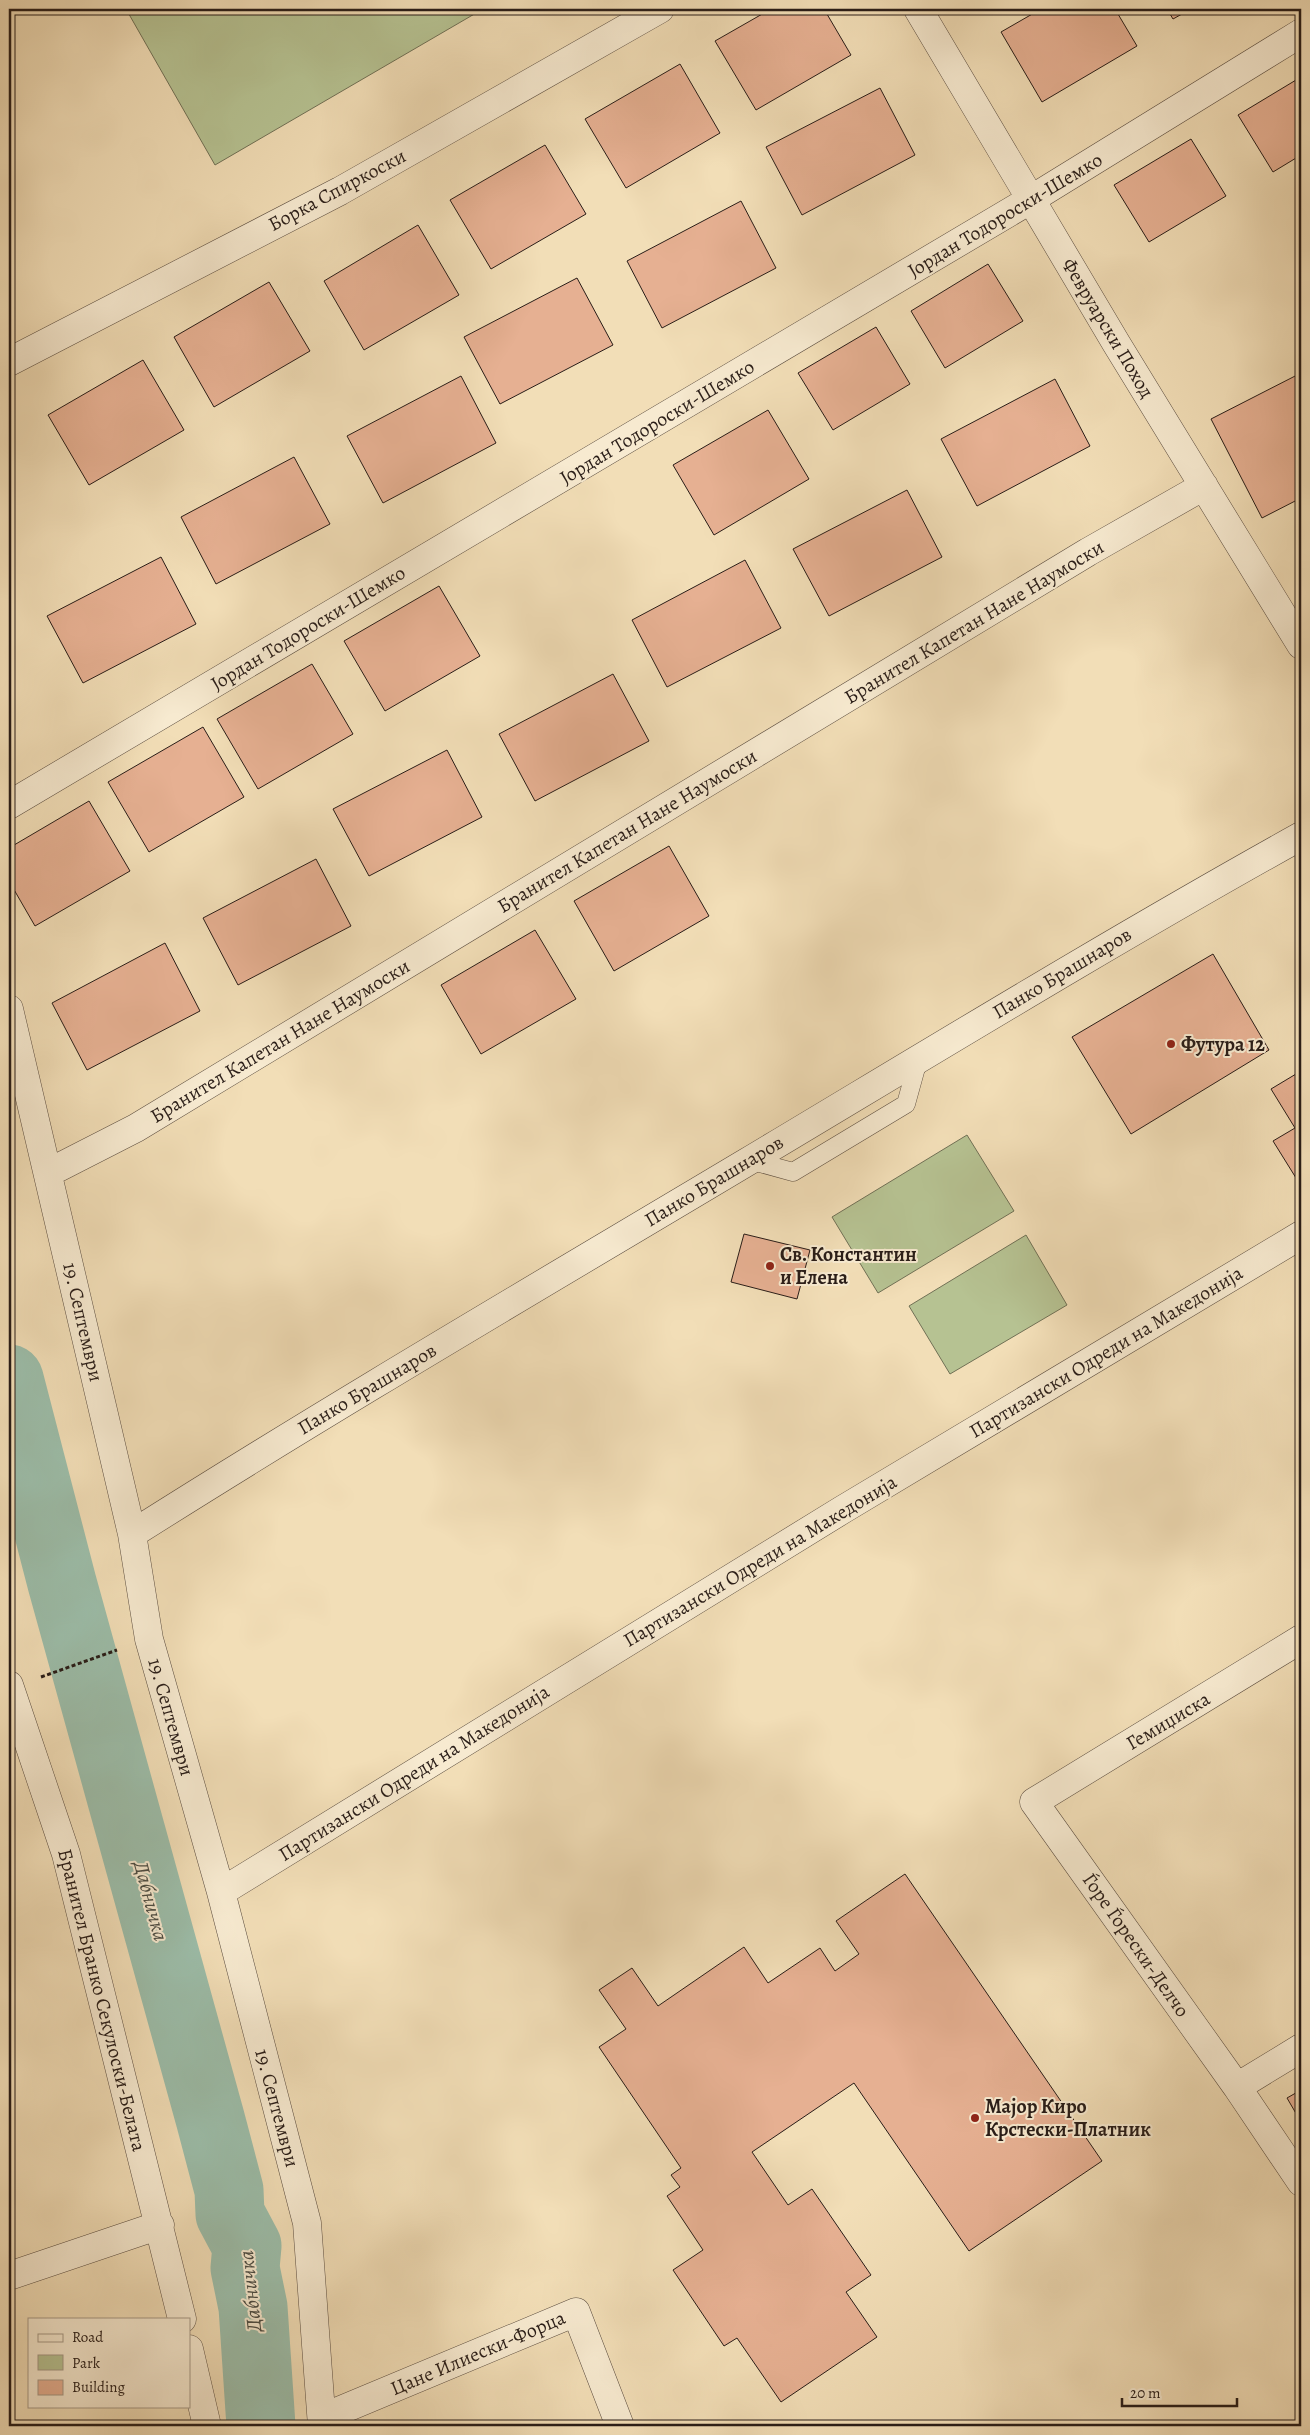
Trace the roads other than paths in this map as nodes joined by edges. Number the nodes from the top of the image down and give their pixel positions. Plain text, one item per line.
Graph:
1 (660, 9) edge
2 (918, 9) edge
3 (1301, 33) edge
4 (1030, 200) junction
5 (9, 362) edge
6 (1204, 486) junction
7 (1301, 645) edge
8 (9, 805) edge
9 (1301, 836) edge
10 (9, 1008) edge
11 (48, 1173) junction
12 (1301, 1235) edge
13 (132, 1534) junction
14 (1301, 1639) edge
15 (9, 1686) edge
16 (1034, 1802) joint
17 (221, 1892) junction
18 (1301, 2048) edge
19 (1237, 2087) junction
20 (1301, 2182) edge
21 (160, 2225) junction
22 (9, 2276) edge
23 (182, 2318) edge
24 (190, 2353) edge
25 (322, 2422) edge
26 (207, 2426) edge
27 (620, 2426) edge

1 - 5 street, Борка Спиркоски
2 - 4 street, Февруарски Поход
3 - 4 street, Јордан Тодороски-Шемко
4 - 6 street, Февруарски Поход
4 - 8 street, Јордан Тодороски-Шемко
6 - 7 street, Февруарски Поход
6 - 11 street, Бранител Капетан Нане Наумоски
9 - 13 street, Панко Брашнаров
10 - 11 street, 19. Септември
11 - 13 street, 19. Септември
12 - 17 street, Партизански Одреди на Македонија
13 - 17 street, 19. Септември
14 - 16 street, Гемиџиска
15 - 21 street, Бранител Бранко Секулоски-Белата
16 - 19 street, Ѓоре Ѓорески-Делчо
17 - 25 street, 19. Септември
18 - 19 street
19 - 20 street, Ѓоре Ѓорески-Делчо
21 - 22 street
21 - 23 street, Бранител Бранко Секулоски-Белата
24 - 26 street
25 - 27 street, Цане Илиески-Форца

